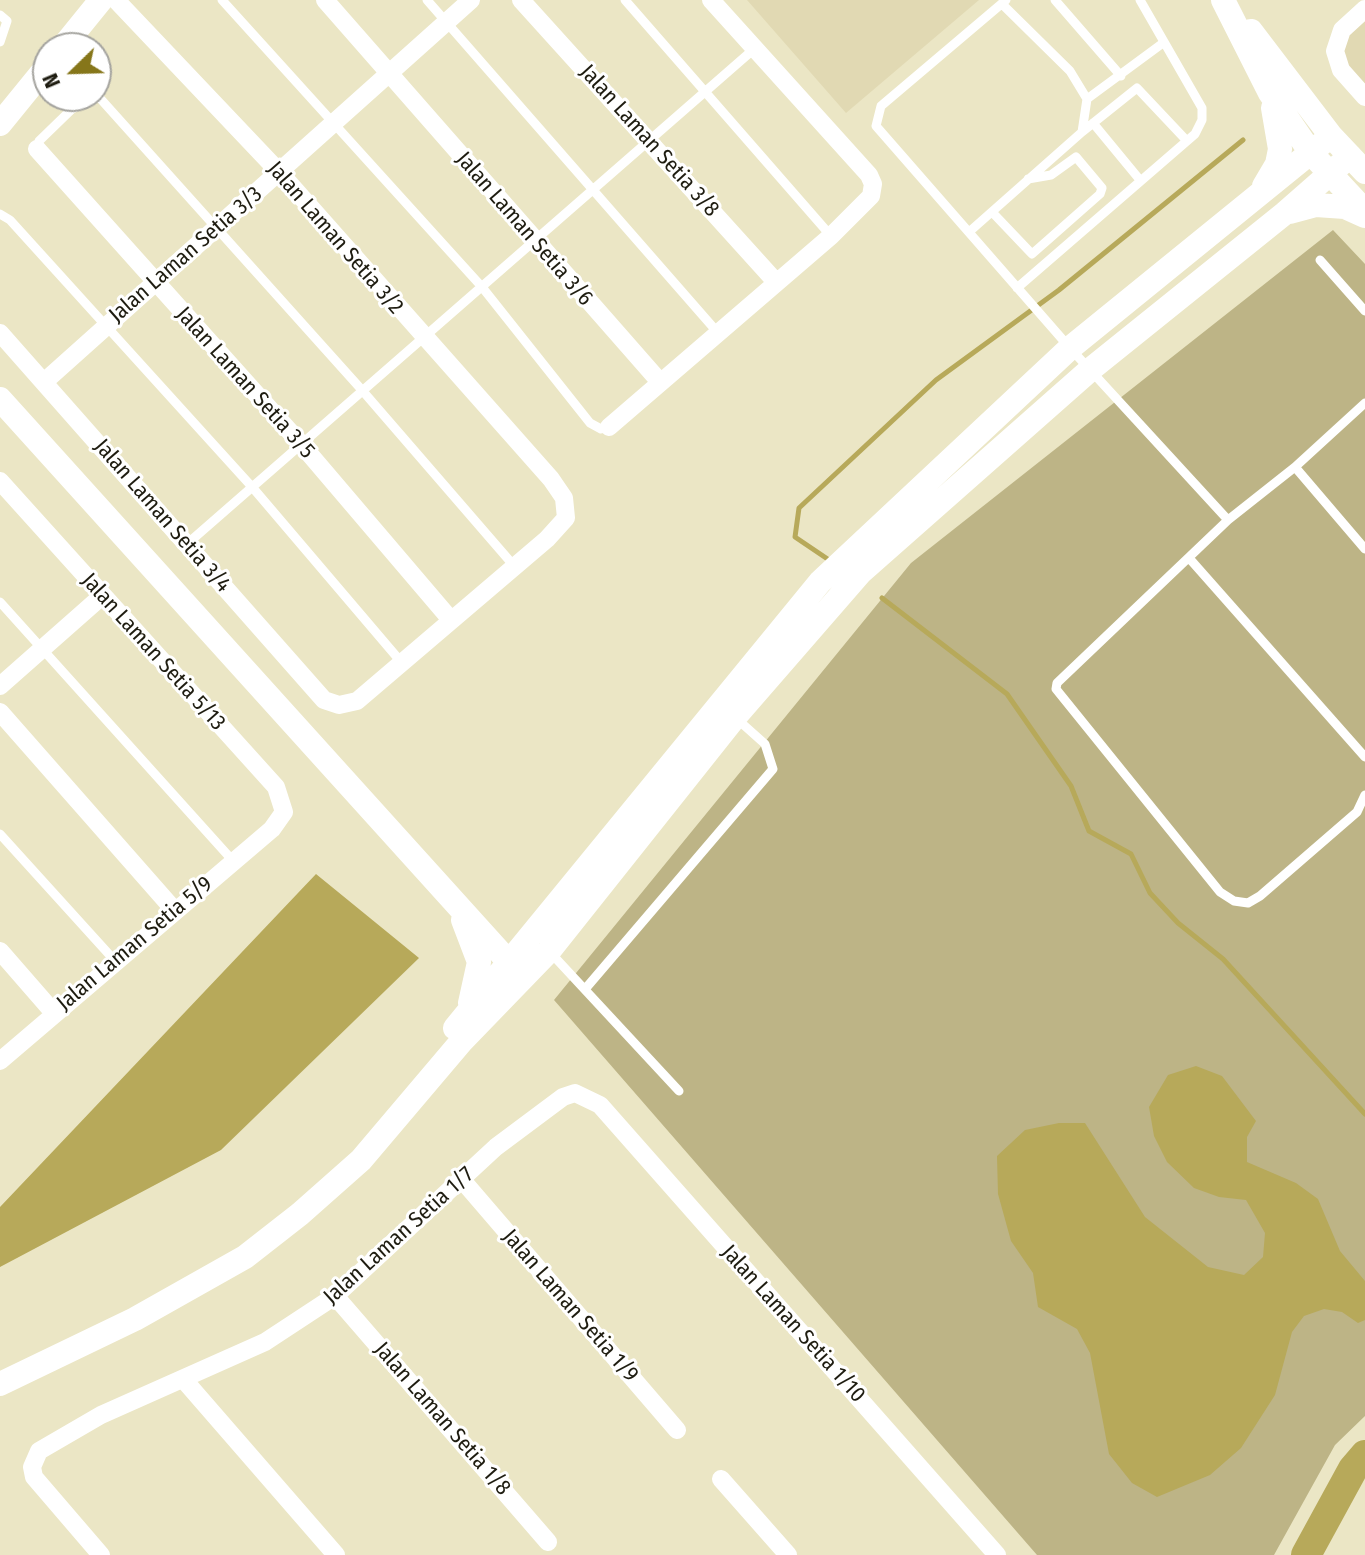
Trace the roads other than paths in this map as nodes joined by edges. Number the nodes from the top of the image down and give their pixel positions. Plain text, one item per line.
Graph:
1 (101, 0) edge
2 (116, 0) edge
3 (222, 0) edge
4 (325, 0) edge
5 (427, 0) edge
6 (471, 0) edge
7 (521, 0) edge
8 (625, 0) edge
9 (711, 0) edge
10 (1055, 0) edge
11 (1140, 0) edge
12 (1225, 0) edge
13 (1004, 2) edge
14 (1365, 9) edge
15 (0, 15) edge
16 (447, 23) junction
17 (75, 32) edge
18 (0, 42) edge
19 (1163, 43) junction
20 (754, 49) junction
21 (390, 76) junction
22 (1121, 76) junction
23 (32, 85) edge
24 (1270, 93) junction
25 (704, 94) junction
26 (1365, 97) edge
27 (1087, 99) junction
28 (336, 123) junction
29 (1093, 123) junction
30 (0, 124) edge
31 (1082, 132) junction
32 (1331, 136) junction
33 (650, 140) junction
34 (1187, 141) junction
35 (37, 149) joint
36 (1311, 153) junction
37 (1357, 164) edge
38 (281, 174) junction
39 (1331, 176) junction
40 (1028, 179) junction
41 (1140, 180) junction
42 (592, 188) junction
43 (992, 212) junction
44 (1285, 213) junction
45 (1365, 213) edge
46 (0, 214) edge
47 (1238, 214) junction
48 (219, 228) junction
49 (1062, 228) junction
50 (1085, 228) junction
51 (969, 232) junction
52 (831, 236) junction
53 (534, 239) junction
54 (1320, 260) dead end
55 (776, 282) junction
56 (157, 284) junction
57 (482, 287) junction
58 (1017, 288) junction
59 (1365, 311) edge
60 (106, 324) junction
61 (0, 333) edge
62 (719, 334) junction
63 (424, 338) junction
64 (1070, 348) junction
65 (1091, 369) junction
66 (44, 382) junction
67 (660, 382) junction
68 (361, 389) junction
69 (0, 399) edge
70 (1365, 403) edge
71 (609, 427) joint
72 (301, 444) junction
73 (1295, 467) junction
74 (0, 481) edge
75 (253, 488) junction
76 (1228, 520) junction
77 (187, 544) junction
78 (1365, 549) edge
79 (1189, 558) junction
80 (515, 567) junction
81 (102, 596) junction
82 (0, 602) edge
83 (451, 620) junction
84 (42, 648) junction
85 (402, 663) junction
86 (0, 686) edge
87 (0, 712) edge
88 (735, 717) junction
89 (1365, 757) edge
90 (1365, 795) edge
91 (272, 829) joint
92 (0, 834) edge
93 (234, 862) junction
94 (453, 901) junction
95 (175, 911) junction
96 (0, 951) edge
97 (549, 951) junction
98 (116, 962) junction
99 (515, 969) junction
100 (586, 988) junction
101 (54, 1013) junction
102 (465, 1017) junction
103 (0, 1061) edge
104 (679, 1091) dead end
105 (587, 1096) joint
106 (463, 1181) junction
107 (335, 1296) junction
108 (0, 1371) edge
109 (184, 1380) junction
110 (0, 1384) edge
111 (677, 1430) dead end
112 (721, 1479) dead end
113 (548, 1542) dead end
114 (101, 1555) edge
115 (336, 1555) edge
116 (788, 1555) edge
117 (997, 1555) edge

1 - 17 street
2 - 38 street, Jalan Laman Setia 3/2
3 - 28 lane
4 - 21 street, Jalan Laman Setia 3/6
5 - 16 lane
6 - 16 street, Jalan Laman Setia 3/3
7 - 33 street, Jalan Laman Setia 3/8
8 - 25 lane
9 - 20 street
10 - 22 lane
11 - 19 lane
12 - 24 street
12 - 32 street
13 - 27 lane
13 - 51 lane
14 - 26 street
15 - 18 lane
16 - 21 street, Jalan Laman Setia 3/3
16 - 42 lane
19 - 22 lane
19 - 34 lane
20 - 25 lane
20 - 52 street
21 - 28 street, Jalan Laman Setia 3/3
21 - 53 street, Jalan Laman Setia 3/6
22 - 27 lane
23 - 30 street
24 - 36 street
24 - 47 street
25 - 33 lane
25 - 52 lane
27 - 31 lane
28 - 38 street, Jalan Laman Setia 3/3
28 - 57 lane
29 - 31 lane
29 - 34 lane
29 - 41 lane
31 - 40 lane
32 - 36 street
32 - 37 street
33 - 42 lane
33 - 55 street, Jalan Laman Setia 3/8
34 - 41 lane
35 - 48 lane
35 - 56 street, Jalan Laman Setia 3/5
36 - 39 street
36 - 47 street
37 - 39 street
38 - 48 street, Jalan Laman Setia 3/3
38 - 63 street, Jalan Laman Setia 3/2
39 - 44 street
39 - 45 street
40 - 43 lane
40 - 49 lane
41 - 50 lane
42 - 53 lane
42 - 62 lane
43 - 49 lane
43 - 51 lane
44 - 45 street
44 - 65 street
46 - 60 lane
47 - 64 street
48 - 56 street, Jalan Laman Setia 3/3
48 - 68 lane
49 - 50 lane
50 - 58 lane
51 - 58 lane
52 - 55 street
53 - 57 lane
53 - 67 street, Jalan Laman Setia 3/6
54 - 59 lane
55 - 62 street
56 - 60 street, Jalan Laman Setia 3/3
56 - 72 street, Jalan Laman Setia 3/5
57 - 63 lane
57 - 71 lane
58 - 64 lane
60 - 66 street, Jalan Laman Setia 3/3
60 - 75 lane
61 - 66 street, Jalan Laman Setia 3/4
62 - 67 street
63 - 68 lane
63 - 80 street, Jalan Laman Setia 3/2
64 - 65 lane
64 - 99 street
65 - 76 lane
65 - 88 street
66 - 77 street, Jalan Laman Setia 3/4
67 - 71 street
68 - 72 lane
68 - 80 lane
69 - 94 street
70 - 73 lane
72 - 75 lane
72 - 83 street, Jalan Laman Setia 3/5
73 - 76 lane
73 - 78 lane
74 - 81 street, Jalan Laman Setia 5/13
75 - 77 lane
75 - 85 lane
76 - 79 lane
77 - 85 street, Jalan Laman Setia 3/4
79 - 89 lane
79 - 90 lane
80 - 83 street
81 - 84 street
81 - 91 street, Jalan Laman Setia 5/13
82 - 84 lane
83 - 85 street
84 - 86 street
84 - 93 lane
87 - 95 street
88 - 97 street
88 - 100 lane
91 - 93 street, Jalan Laman Setia 5/9
92 - 98 lane
93 - 95 street, Jalan Laman Setia 5/9
94 - 99 street
94 - 102 street
95 - 98 street, Jalan Laman Setia 5/9
96 - 101 street
97 - 99 street
97 - 100 lane
98 - 101 street, Jalan Laman Setia 5/9
99 - 102 street
99 - 110 street
100 - 104 lane
101 - 103 street, Jalan Laman Setia 5/9
102 - 108 street
105 - 106 street, Jalan Laman Setia 1/7
105 - 117 street, Jalan Laman Setia 1/10
106 - 107 street, Jalan Laman Setia 1/7
106 - 111 street, Jalan Laman Setia 1/9
107 - 109 street, Jalan Laman Setia 1/7
107 - 113 street, Jalan Laman Setia 1/8
109 - 114 street, Jalan Laman Setia 1/7
109 - 115 street
112 - 116 street

